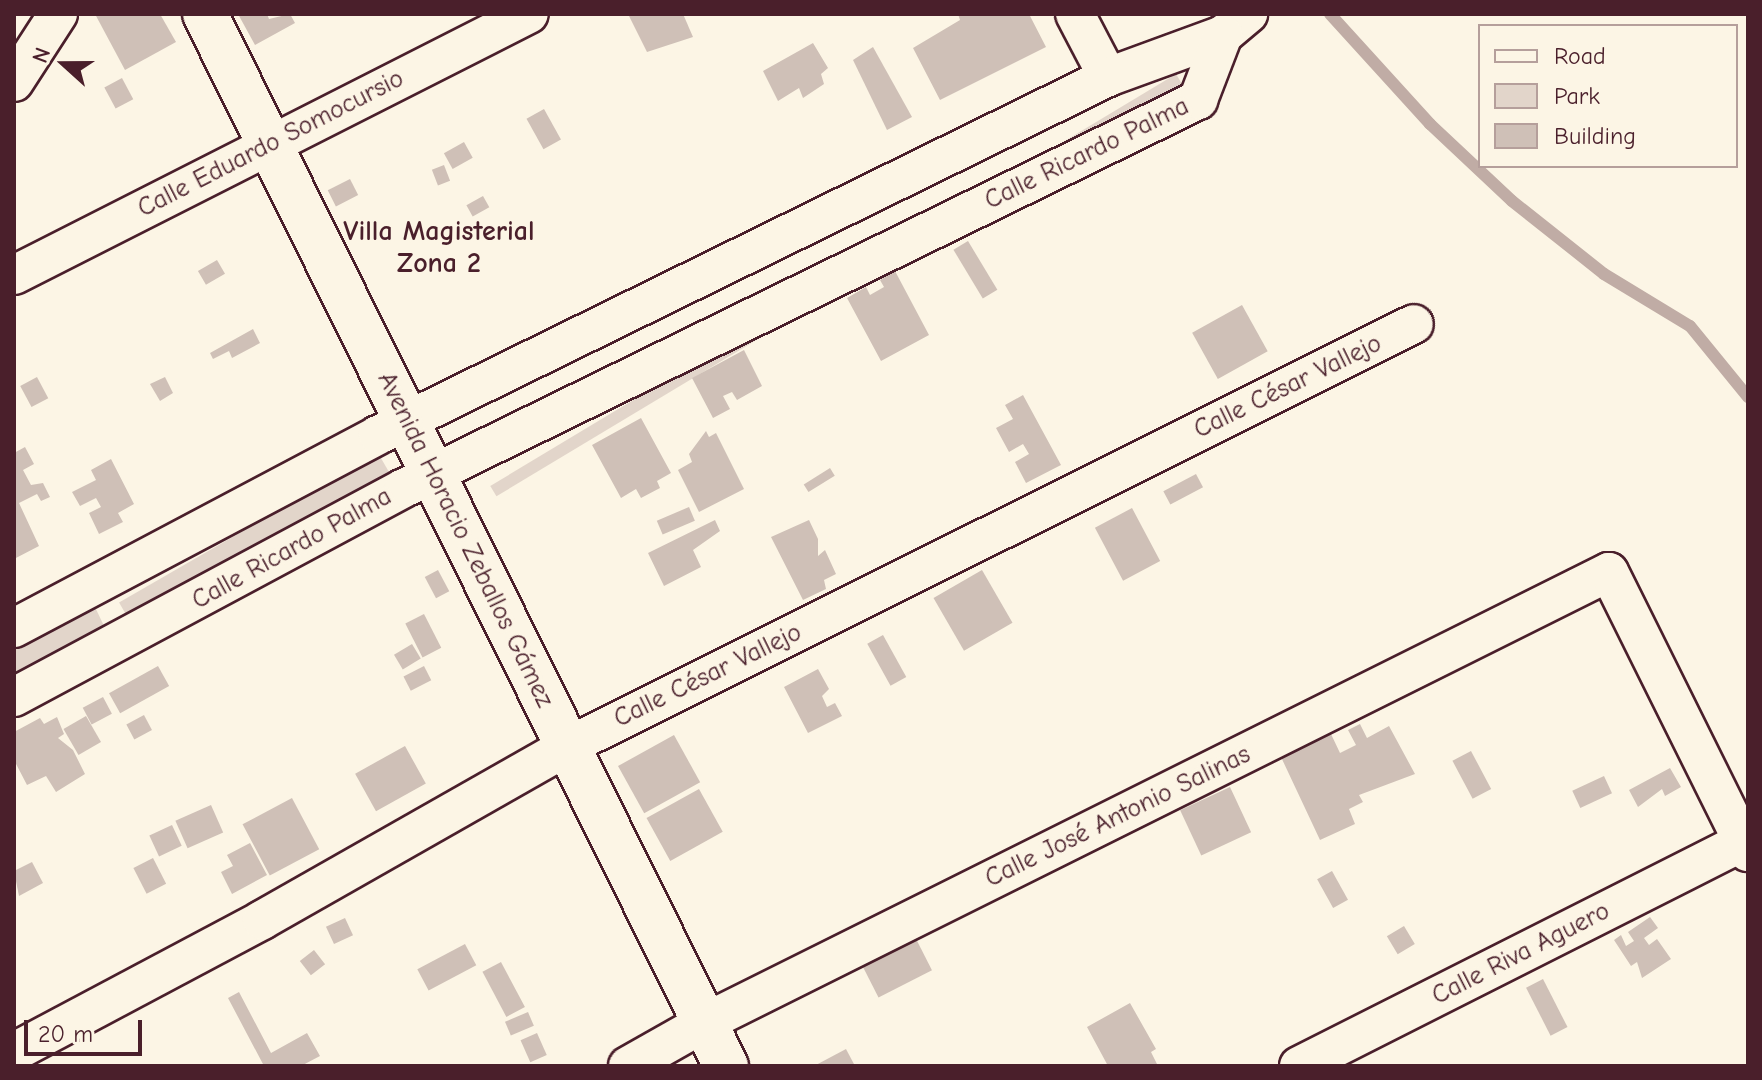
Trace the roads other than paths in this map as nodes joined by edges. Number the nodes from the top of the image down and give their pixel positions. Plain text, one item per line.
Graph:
1 (58, 14) edge
2 (205, 14) edge
3 (529, 14) edge
4 (1075, 14) edge
5 (1235, 25) edge
6 (1108, 77) junction
7 (14, 82) edge
8 (269, 144) junction
9 (14, 275) edge
10 (1414, 324) dead end
11 (406, 422) junction
12 (434, 473) junction
13 (14, 628) edge
14 (14, 697) edge
15 (568, 746) junction
16 (1746, 847) edge
17 (704, 1023) junction
18 (14, 1052) edge
19 (628, 1066) edge
20 (726, 1066) edge
21 (1299, 1066) edge

1 - 7 street
2 - 8 main road, Avenida Horacio Zeballos Gámez
3 - 8 street, Calle Eduardo Somocursio
4 - 6 street
5 - 6 street, Calle Ricardo Palma
5 - 12 street, Calle Ricardo Palma
6 - 11 street, Calle Ricardo Palma
8 - 9 street, Calle Eduardo Somocursio
8 - 11 main road, Avenida Horacio Zeballos Gámez
10 - 15 street, Calle César Vallejo
11 - 12 main road, Avenida Horacio Zeballos Gámez
11 - 13 street, Calle Ricardo Palma
12 - 14 street, Calle Ricardo Palma
12 - 15 main road, Avenida Horacio Zeballos Gámez
15 - 17 main road, Avenida Horacio Zeballos Gámez
15 - 18 street, Calle César Vallejo
16 - 17 street, Calle José Antonio Salinas
16 - 21 street, Calle Riva Aguero
17 - 19 street, Calle José Antonio Salinas
17 - 20 main road, Avenida Horacio Zeballos Gámez

